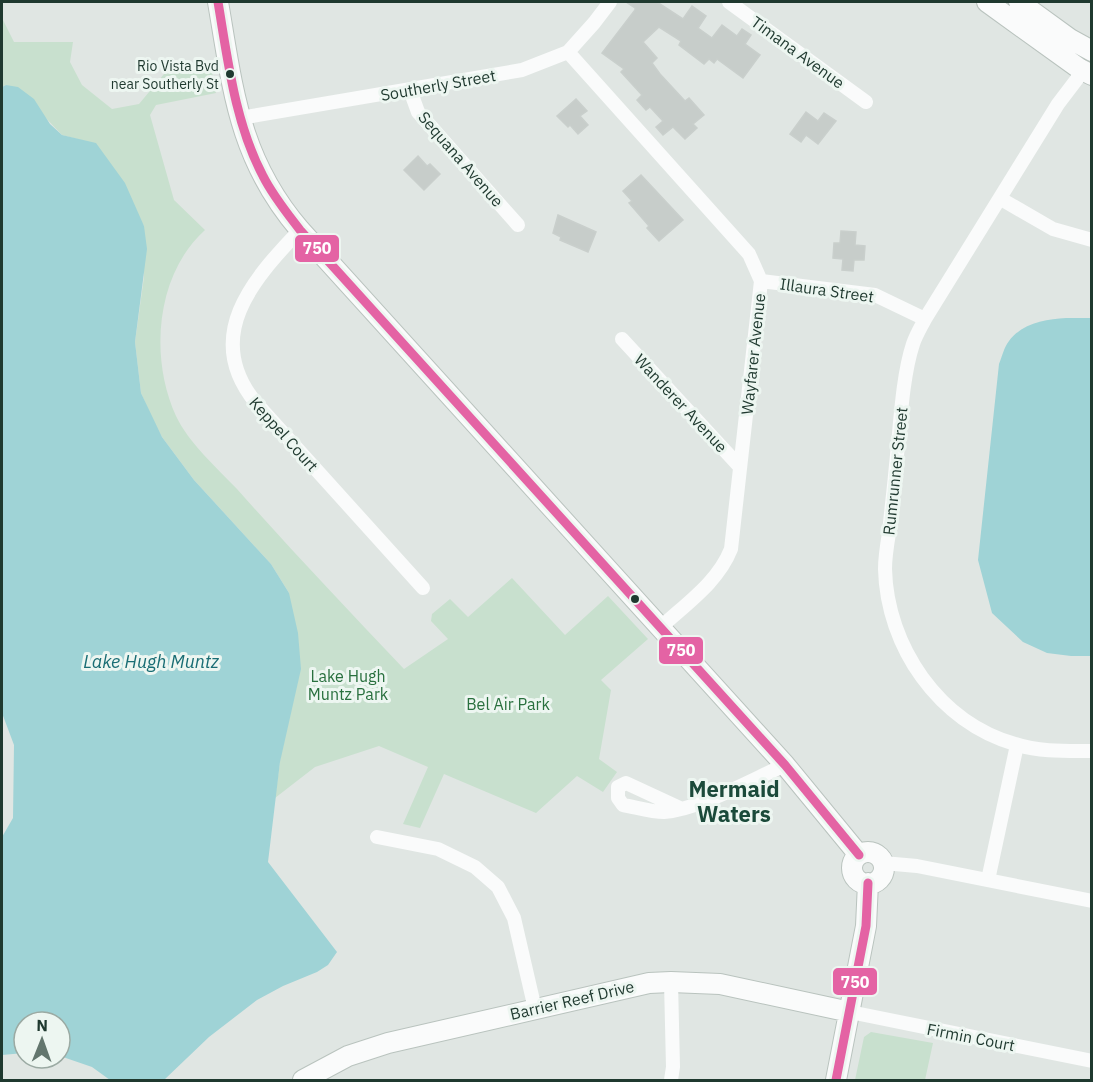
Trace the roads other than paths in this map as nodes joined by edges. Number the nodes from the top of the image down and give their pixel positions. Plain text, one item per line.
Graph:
1 (218, 2) edge
2 (610, 2) edge
3 (729, 2) edge
4 (987, 2) edge
5 (1019, 2) edge
6 (1092, 51) edge
7 (568, 52) junction
8 (1086, 72) edge
9 (410, 90) junction
10 (866, 102) dead end
11 (240, 118) junction
12 (1001, 199) junction
13 (518, 225) dead end
14 (300, 230) junction
15 (1092, 240) edge
16 (761, 281) junction
17 (925, 319) junction
18 (622, 339) dead end
19 (740, 467) junction
20 (423, 588) dead end
21 (662, 627) junction
22 (1017, 745) junction
23 (1092, 751) edge
24 (785, 765) junction
25 (680, 808) dead end
26 (377, 837) dead end
27 (859, 855) junction
28 (883, 863) junction
29 (988, 880) junction
30 (868, 883) junction
31 (1092, 901) edge
32 (671, 982) junction
33 (535, 1009) junction
34 (850, 1012) junction
35 (1092, 1061) edge
36 (303, 1080) edge
37 (671, 1080) edge
38 (836, 1080) edge

1 - 11 street
2 - 7 street, Southerly Street
3 - 10 street, Timana Avenue
4 - 8 street
5 - 6 street
6 - 8 street, Rumrunner Street
7 - 9 street, Southerly Street
7 - 16 street, Wayfarer Avenue
8 - 12 street, Rumrunner Street
9 - 11 street, Southerly Street
9 - 13 street, Sequana Avenue
11 - 14 street
12 - 15 street
12 - 17 street, Rumrunner Street
14 - 20 street, Keppel Court
14 - 21 street
16 - 17 street, Illaura Street
16 - 19 street, Wayfarer Avenue
17 - 22 street, Rumrunner Street
18 - 19 street, Wanderer Avenue
19 - 21 street, Wayfarer Avenue
21 - 24 street
22 - 23 street, Rumrunner Street
22 - 29 street
24 - 25 street
24 - 27 street
26 - 33 street
27 - 28 street
27 - 30 street
28 - 29 street
28 - 30 street
29 - 31 street
30 - 34 street
32 - 33 street, Barrier Reef Drive
32 - 34 street, Barrier Reef Drive
32 - 37 street
33 - 36 street, Barrier Reef Drive
34 - 35 street, Firmin Court
34 - 38 street

